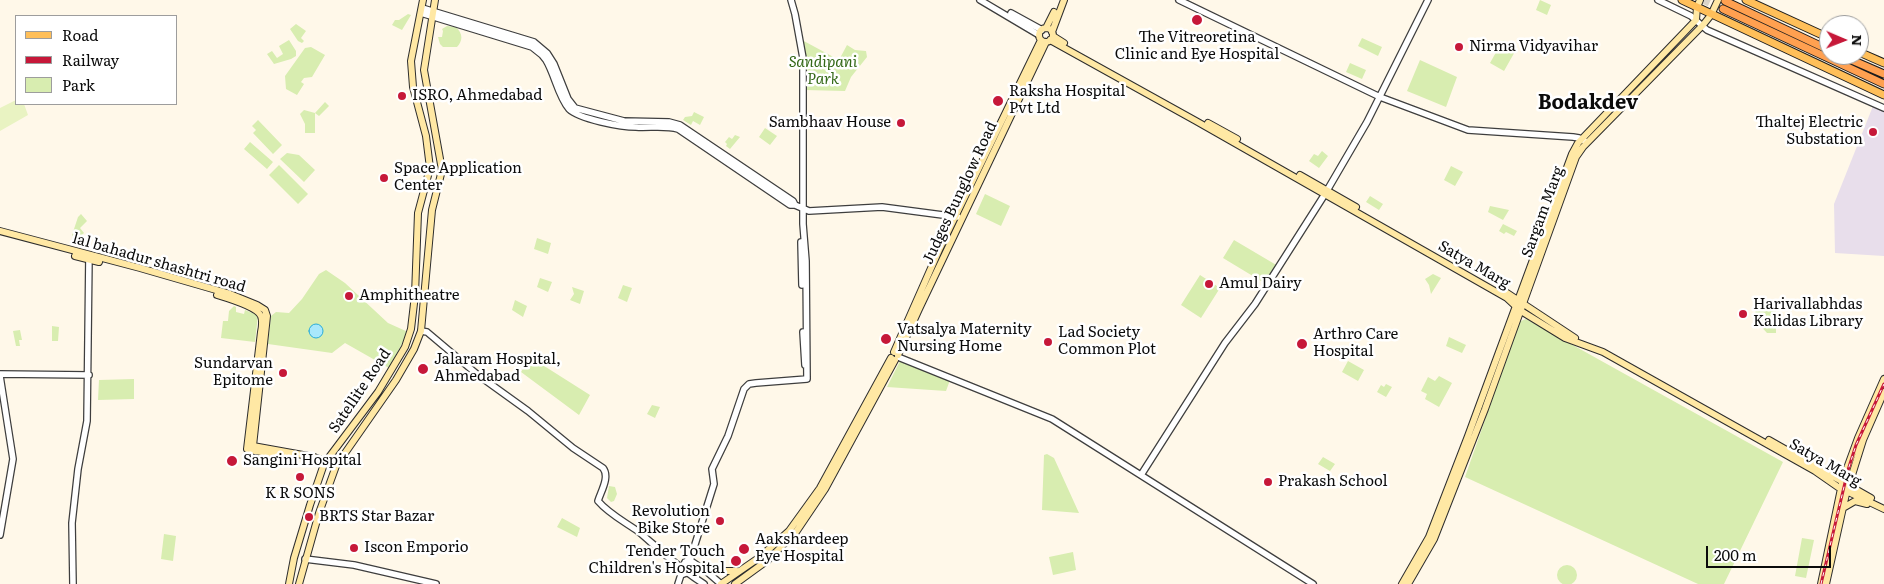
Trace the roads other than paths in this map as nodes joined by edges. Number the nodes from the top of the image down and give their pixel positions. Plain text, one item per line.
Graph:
1 (423, 0) edge
2 (435, 0) edge
3 (786, 0) edge
4 (791, 0) edge
5 (980, 0) edge
6 (987, 0) edge
7 (1059, 0) edge
8 (1064, 0) edge
9 (1179, 0) edge
10 (1428, 0) edge
11 (1658, 0) edge
12 (1682, 0) edge
13 (1746, 0) edge
14 (1722, 3) edge
15 (1699, 4) edge
16 (421, 10) junction
17 (433, 13) junction
18 (1711, 15) junction
19 (795, 20) junction
20 (1696, 20) junction
21 (1703, 25) junction
22 (1819, 33) edge
23 (1046, 35) junction
24 (1819, 46) edge
25 (1869, 56) edge
26 (1884, 62) edge
27 (1863, 65) edge
28 (1884, 74) edge
29 (1884, 84) edge
30 (1884, 95) edge
31 (1380, 97) junction
32 (1884, 108) edge
33 (1584, 141) junction
34 (1326, 192) junction
35 (799, 208) junction
36 (959, 217) junction
37 (0, 232) edge
38 (89, 258) junction
39 (1520, 305) junction
40 (422, 330) junction
41 (896, 356) junction
42 (0, 375) edge
43 (88, 375) junction
44 (1884, 379) edge
45 (1884, 392) edge
46 (325, 462) junction
47 (335, 468) junction
48 (1141, 475) junction
49 (1845, 487) junction
50 (1882, 507) edge
51 (1843, 508) junction
52 (0, 535) edge
53 (305, 559) junction
54 (688, 559) junction
55 (706, 571) junction
56 (738, 571) junction
57 (683, 573) junction
58 (73, 584) edge
59 (289, 584) edge
60 (299, 584) edge
61 (436, 584) edge
62 (678, 584) edge
63 (704, 584) edge
64 (721, 584) edge
65 (736, 584) edge
66 (1313, 584) edge
67 (1402, 584) edge
68 (1408, 584) edge
69 (1821, 584) edge
70 (1826, 584) edge

1 - 16 main road, Satellite Road
2 - 17 main road, Satellite Road
3 - 19 street
4 - 19 street
5 - 23 street, Satya Marg
6 - 23 street, Satya Marg
7 - 23 main road, Judges Bunglow Road
8 - 23 main road, Judges Bunglow Road
9 - 31 street
10 - 31 street
11 - 20 street
12 - 15 main road
13 - 22 main road
14 - 18 main road, Sargam Marg
14 - 24 highway
14 - 29 highway
15 - 18 main road
15 - 20 main road
16 - 17 street
16 - 46 main road, Satellite Road
17 - 35 street
17 - 40 main road, Satellite Road
18 - 21 main road, Sargam Marg
18 - 30 main road
19 - 35 street
20 - 21 street
20 - 33 main road, Sargam Marg
21 - 32 street
21 - 33 main road, Sargam Marg
23 - 34 main road, Satya Marg
23 - 36 main road, Judges Bunglow Road
25 - 26 main road
27 - 28 highway
31 - 33 street
31 - 34 street
33 - 39 main road, Sargam Marg
34 - 39 main road, Satya Marg
34 - 48 street
35 - 36 street
35 - 54 street
36 - 41 main road, Judges Bunglow Road
37 - 38 main road
38 - 43 street
38 - 46 main road
38 - 46 main road, lal bahadur shashtri road
39 - 49 main road, Satya Marg
39 - 67 main road, Sargam Marg
39 - 68 main road, Sargam Marg
40 - 47 main road, Satellite Road
40 - 57 street
41 - 48 street
41 - 56 main road, Judges Bunglow Road
41 - 65 main road, Judges Bunglow Road
42 - 43 street
42 - 52 street
43 - 58 street
44 - 49 main road
45 - 49 main road
46 - 47 main road
46 - 59 main road, Satellite Road
47 - 53 main road, Satellite Road
48 - 66 street
49 - 50 main road, Satya Marg
49 - 51 main road
49 - 69 main road
50 - 51 main road
51 - 70 main road
53 - 60 main road, Satellite Road
53 - 61 street
54 - 55 street
54 - 57 street
55 - 56 main road
55 - 64 street
56 - 64 main road, Judges Bunglow Road
57 - 62 street
57 - 63 street

